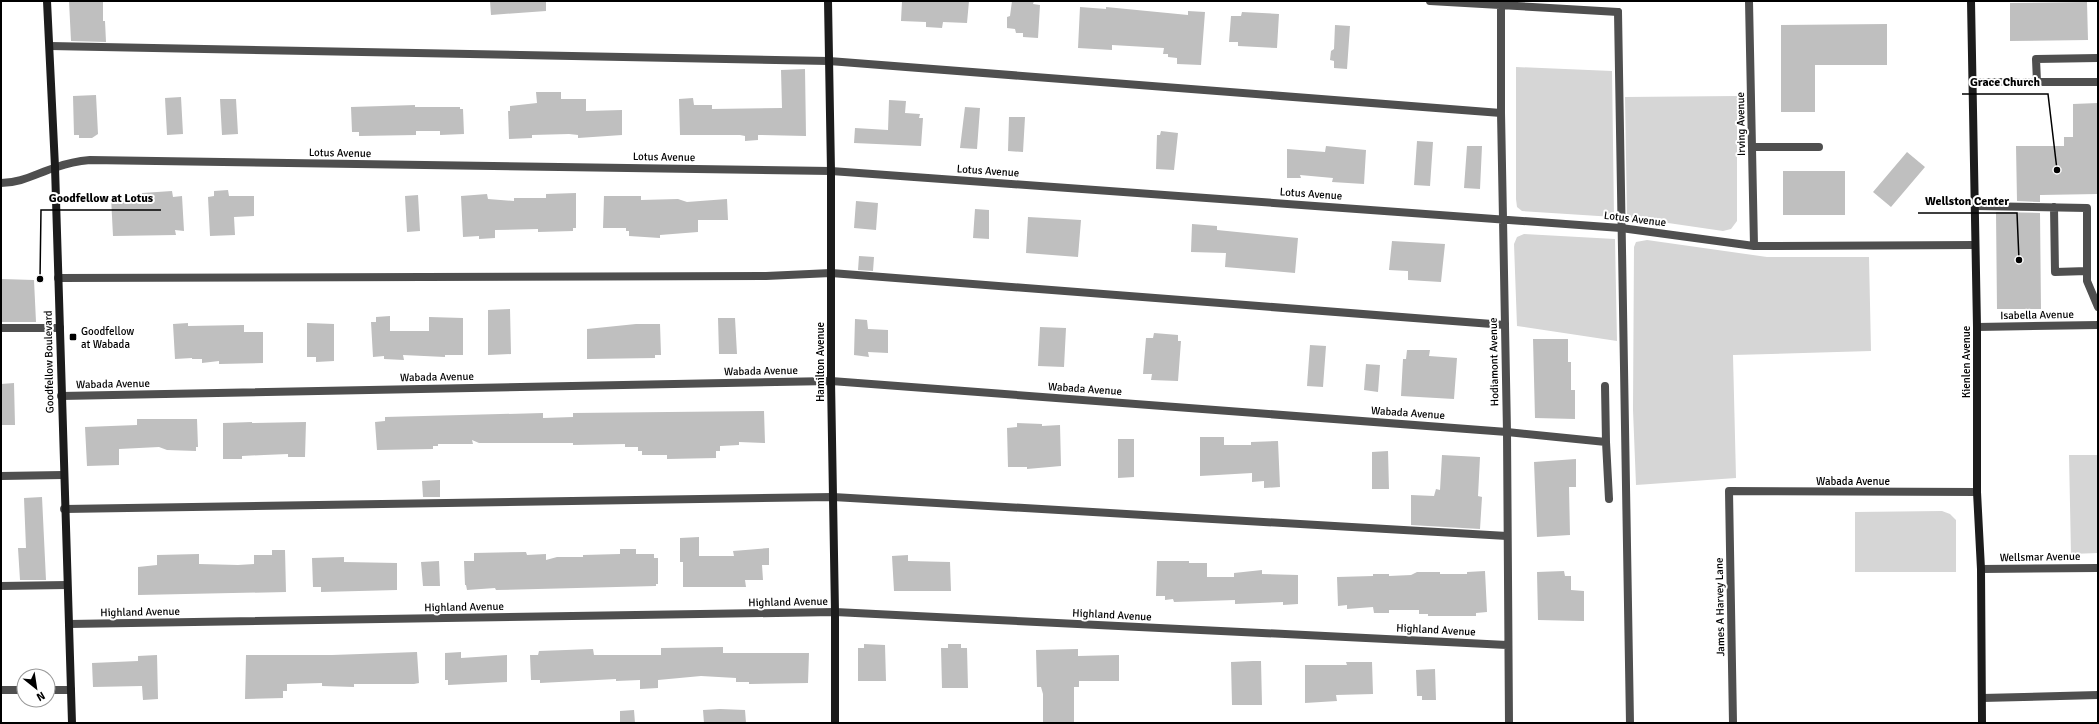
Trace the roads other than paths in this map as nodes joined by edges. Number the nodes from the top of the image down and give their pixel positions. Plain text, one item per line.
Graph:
1 (47, 1) edge
2 (828, 1) edge
3 (1430, 1) edge
4 (1749, 1) edge
5 (1971, 1) edge
6 (1501, 4) edge
7 (50, 46) junction
8 (2098, 58) edge
9 (829, 61) junction
10 (1974, 82) junction
11 (2036, 82) junction
12 (2098, 82) edge
13 (1501, 113) junction
14 (1752, 147) junction
15 (1818, 147) dead end
16 (55, 167) junction
17 (831, 171) junction
18 (1, 183) edge
19 (1975, 206) junction
20 (2054, 207) junction
21 (1503, 219) junction
22 (1621, 228) junction
23 (1975, 245) junction
24 (1754, 246) junction
25 (2087, 271) junction
26 (831, 273) junction
27 (58, 278) junction
28 (2098, 307) edge
29 (1505, 325) junction
30 (2098, 325) edge
31 (1977, 327) junction
32 (1, 328) edge
33 (60, 328) junction
34 (831, 381) junction
35 (1605, 386) dead end
36 (61, 396) junction
37 (1506, 432) junction
38 (1606, 442) junction
39 (63, 475) junction
40 (1, 476) edge
41 (1729, 491) joint
42 (1977, 492) junction
43 (833, 497) junction
44 (1609, 499) dead end
45 (64, 509) junction
46 (1507, 536) junction
47 (2098, 568) edge
48 (1981, 569) junction
49 (67, 585) junction
50 (1, 586) edge
51 (835, 612) junction
52 (69, 624) junction
53 (1507, 645) junction
54 (1, 690) edge
55 (16, 690) edge
56 (56, 690) edge
57 (71, 690) junction
58 (2098, 695) edge
59 (1982, 698) junction
60 (72, 723) edge
61 (835, 723) edge
62 (1509, 723) edge
63 (1630, 723) edge
64 (1733, 723) edge
65 (1982, 723) edge

1 - 7 main road, Goodfellow Boulevard
2 - 9 main road, Hamilton Avenue
3 - 6 street
4 - 14 street, Irving Avenue
5 - 10 main road, Kienlen Avenue
6 - 13 street, Hodiamont Avenue
6 - 22 street
7 - 9 street
7 - 16 main road, Goodfellow Boulevard
8 - 11 street
9 - 13 street
9 - 17 main road, Hamilton Avenue
10 - 11 street
10 - 19 main road, Kienlen Avenue
11 - 12 street
13 - 21 street, Hodiamont Avenue
14 - 15 street
14 - 24 street, Irving Avenue
16 - 17 street, Lotus Avenue
16 - 18 street, Lotus Avenue
16 - 27 main road, Goodfellow Boulevard
17 - 21 street, Lotus Avenue
17 - 26 main road, Hamilton Avenue
19 - 20 street
19 - 23 main road, Kienlen Avenue
20 - 25 street
20 - 25 street
21 - 22 street, Lotus Avenue
21 - 29 street, Hodiamont Avenue
22 - 24 street, Lotus Avenue
22 - 63 street
23 - 24 street, Lotus Avenue
23 - 31 main road, Kienlen Avenue
25 - 28 street
26 - 27 street
26 - 29 street
26 - 34 main road, Hamilton Avenue
27 - 33 main road, Goodfellow Boulevard
29 - 37 street, Hodiamont Avenue
30 - 31 street, Isabella Avenue
31 - 42 main road, Kienlen Avenue
32 - 33 street
33 - 36 main road, Goodfellow Boulevard
34 - 36 street, Wabada Avenue
34 - 37 street, Wabada Avenue
34 - 43 main road, Hamilton Avenue
35 - 38 street
36 - 39 main road, Goodfellow Boulevard
37 - 38 street, Wabada Avenue
37 - 46 street, Hodiamont Avenue
38 - 44 street
39 - 40 street
39 - 45 main road, Goodfellow Boulevard
41 - 42 street, Wabada Avenue
41 - 64 street, James A Harvey Lane
42 - 48 main road, Kienlen Avenue
43 - 45 street
43 - 46 street
43 - 51 main road, Hamilton Avenue
45 - 49 main road, Goodfellow Boulevard
46 - 53 street, Hodiamont Avenue
47 - 48 street, Wellsmar Avenue
48 - 59 main road, Kienlen Avenue
49 - 50 street
49 - 52 main road, Goodfellow Boulevard
51 - 52 street, Highland Avenue
51 - 53 street, Highland Avenue
51 - 61 main road, Hamilton Avenue
52 - 57 main road, Goodfellow Boulevard
53 - 62 street, Hodiamont Avenue
54 - 55 street
56 - 57 street
57 - 60 main road, Goodfellow Boulevard
58 - 59 street
59 - 65 main road, Kienlen Avenue

